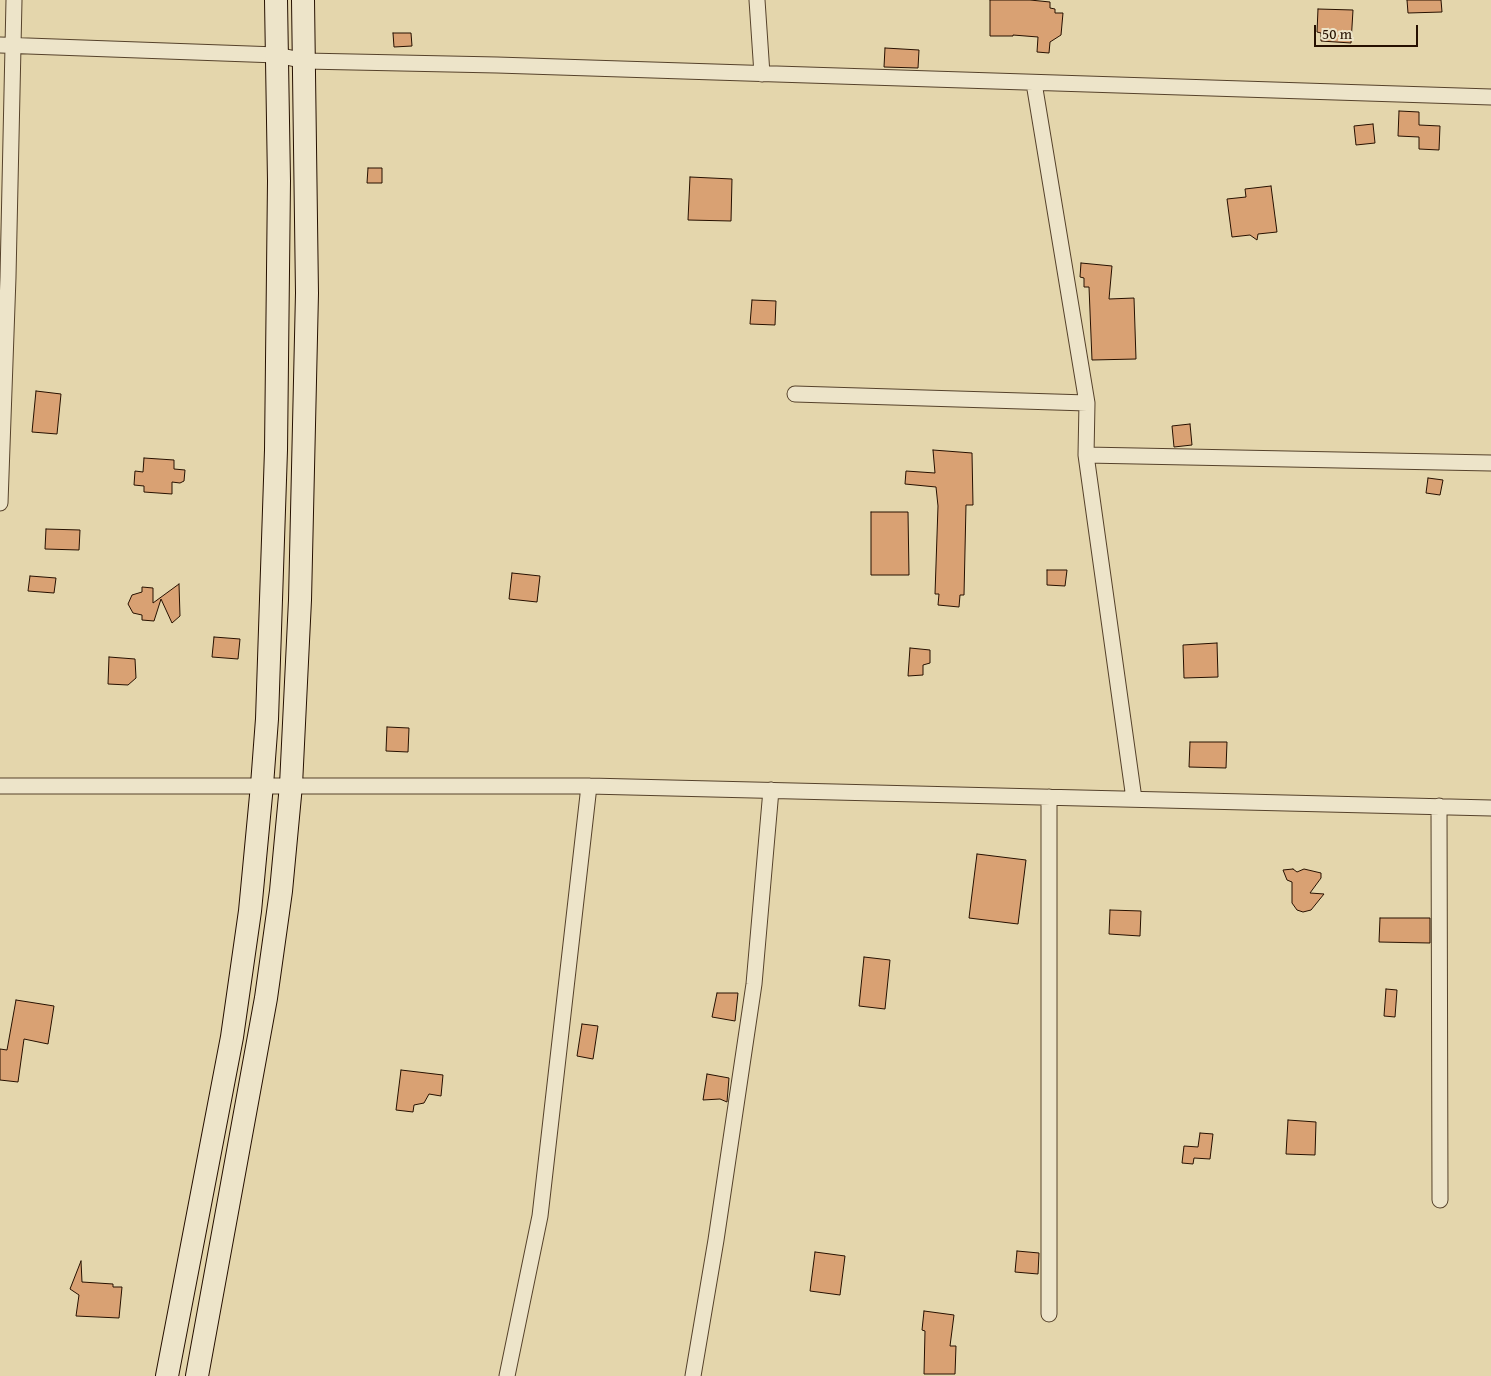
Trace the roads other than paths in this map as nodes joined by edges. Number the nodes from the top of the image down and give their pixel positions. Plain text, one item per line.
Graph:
1 (14, 0) edge
2 (276, 0) edge
3 (303, 0) edge
4 (757, 0) edge
5 (6, 45) edge
6 (277, 55) junction
7 (305, 61) junction
8 (762, 74) junction
9 (1034, 83) junction
10 (1491, 97) edge
11 (795, 394) dead end
12 (1087, 403) junction
13 (1, 427) edge
14 (1086, 455) junction
15 (1491, 463) edge
16 (0, 503) edge
17 (262, 785) junction
18 (291, 785) junction
19 (0, 786) edge
20 (588, 786) junction
21 (771, 790) junction
22 (1049, 797) junction
23 (1134, 799) junction
24 (1439, 806) junction
25 (1491, 808) edge
26 (1440, 1200) dead end
27 (1049, 1314) dead end
28 (167, 1376) edge
29 (197, 1376) edge
30 (507, 1376) edge
31 (693, 1376) edge

1 - 5 street
2 - 6 main road
3 - 7 main road
4 - 8 street
5 - 6 street
5 - 13 street
6 - 7 street
6 - 17 main road
7 - 8 street
7 - 18 main road
8 - 9 street
9 - 10 street
9 - 12 street
11 - 12 street
12 - 14 street
13 - 16 street
14 - 15 street
14 - 23 street
17 - 18 street
17 - 19 street
17 - 28 main road
18 - 20 street
18 - 29 main road
20 - 21 street
20 - 30 street
21 - 22 street
21 - 31 street
22 - 23 street
22 - 27 street
23 - 24 street
24 - 25 street
24 - 26 street

